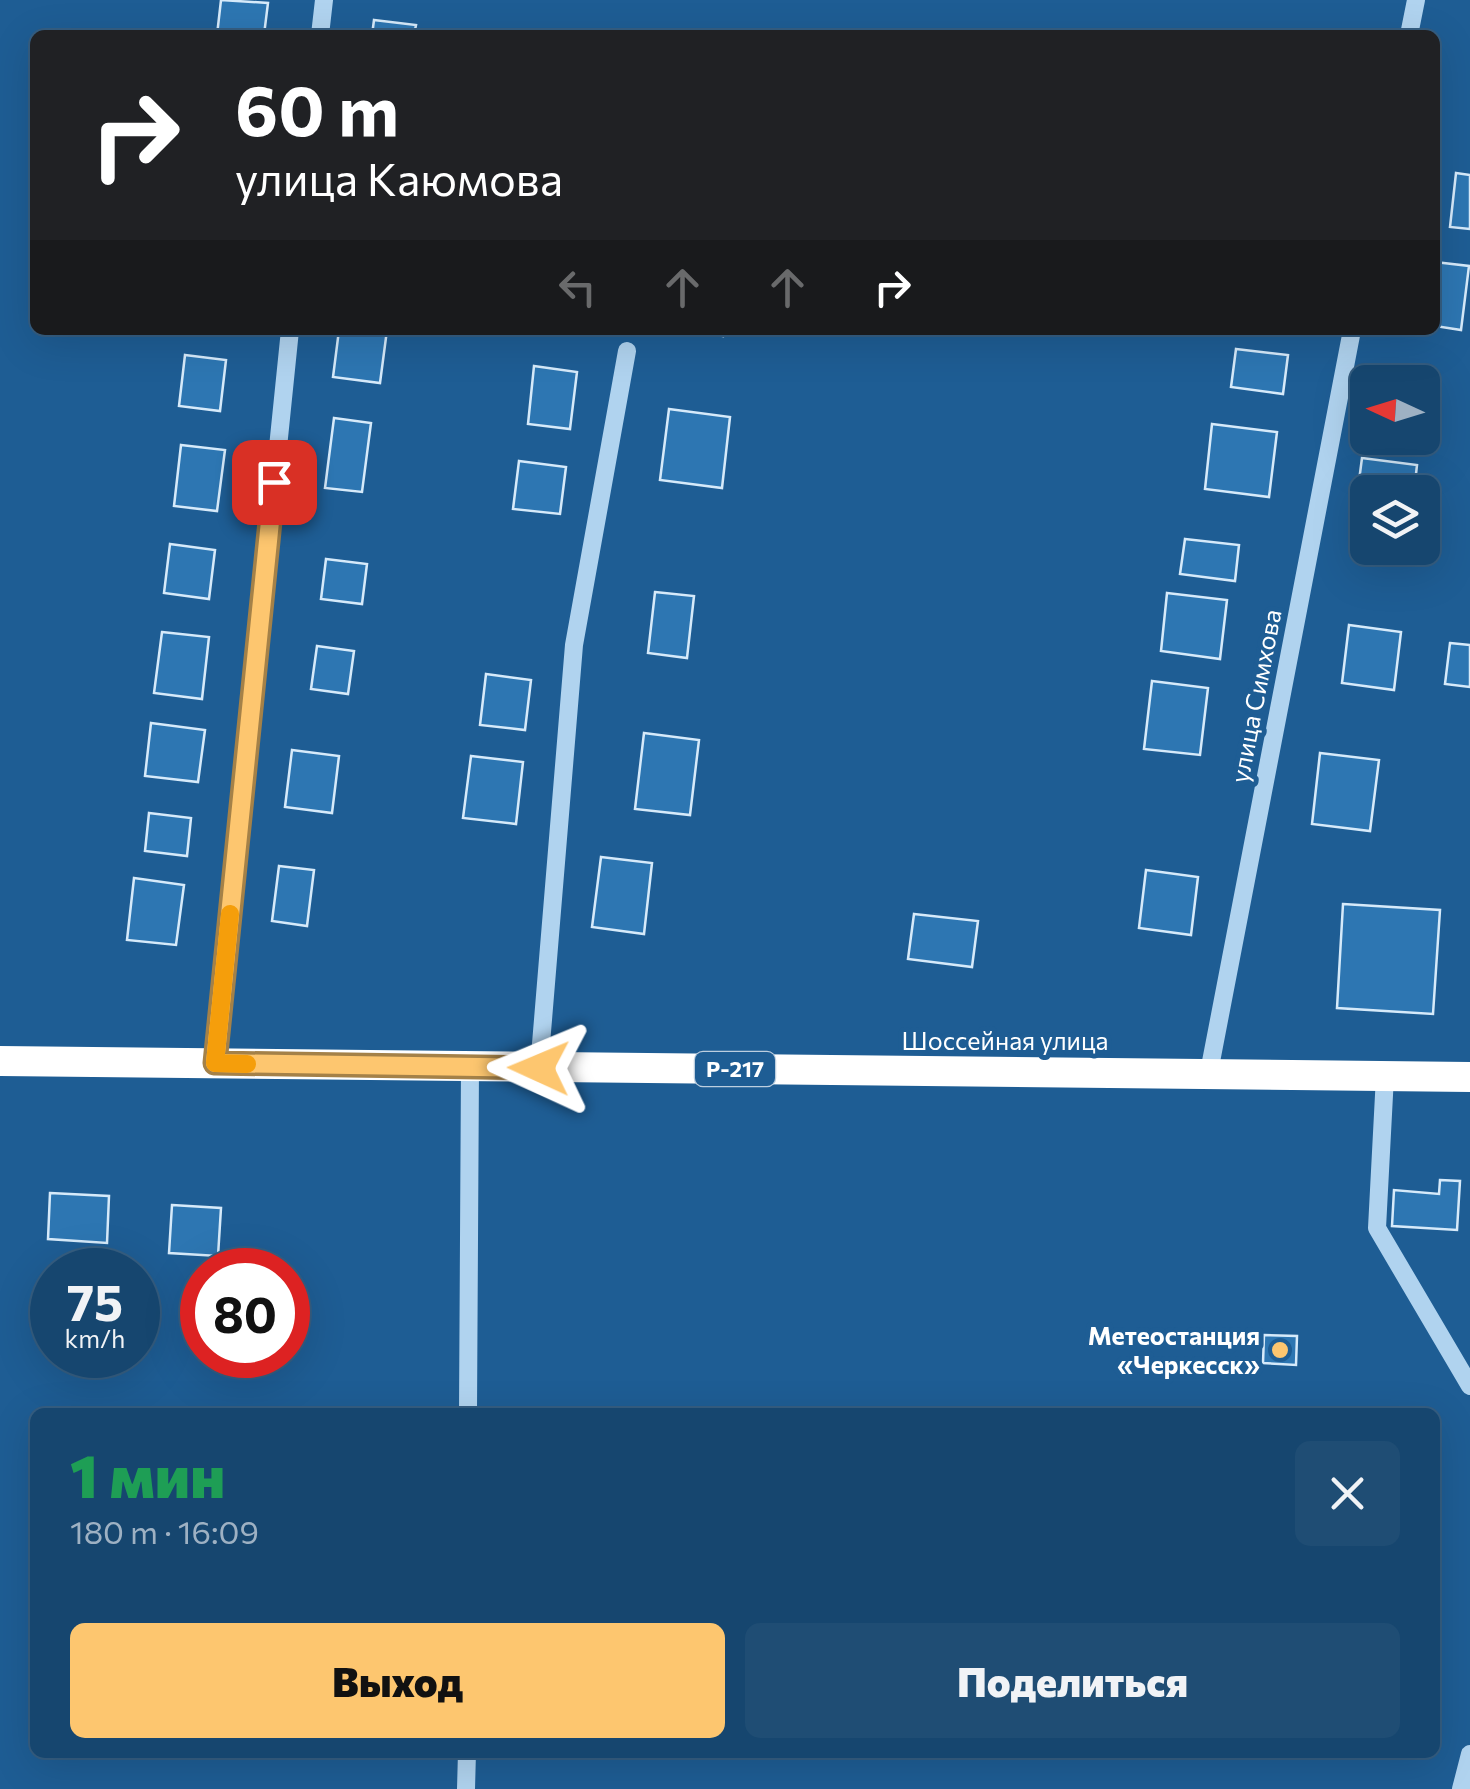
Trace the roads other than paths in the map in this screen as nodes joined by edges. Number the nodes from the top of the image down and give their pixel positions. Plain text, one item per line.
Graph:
1 (324, 0) edge
2 (1416, 0) edge
3 (321, 30) edge
4 (1410, 30) edge
5 (289, 335) edge
6 (1351, 335) edge
7 (627, 351) dead end
8 (0, 1060) edge
9 (215, 1063) junction
10 (470, 1068) junction
11 (539, 1068) junction
12 (1210, 1072) junction
13 (1385, 1076) junction
14 (1470, 1078) edge
15 (1470, 1386) edge
16 (468, 1408) edge
17 (1470, 1754) edge
18 (466, 1758) edge
19 (466, 1789) edge
20 (1461, 1789) edge

1 - 3 street
2 - 4 street
5 - 9 street
6 - 12 street, улица Симхова
7 - 11 street
8 - 9 highway, Шоссейная улица / Р-217
9 - 10 highway, Шоссейная улица / Р-217
10 - 11 highway, Шоссейная улица / Р-217
10 - 16 street
11 - 12 highway, Шоссейная улица / Р-217
12 - 13 highway, Шоссейная улица / Р-217
13 - 14 highway, Шоссейная улица / Р-217
13 - 15 street
17 - 20 street
18 - 19 street

